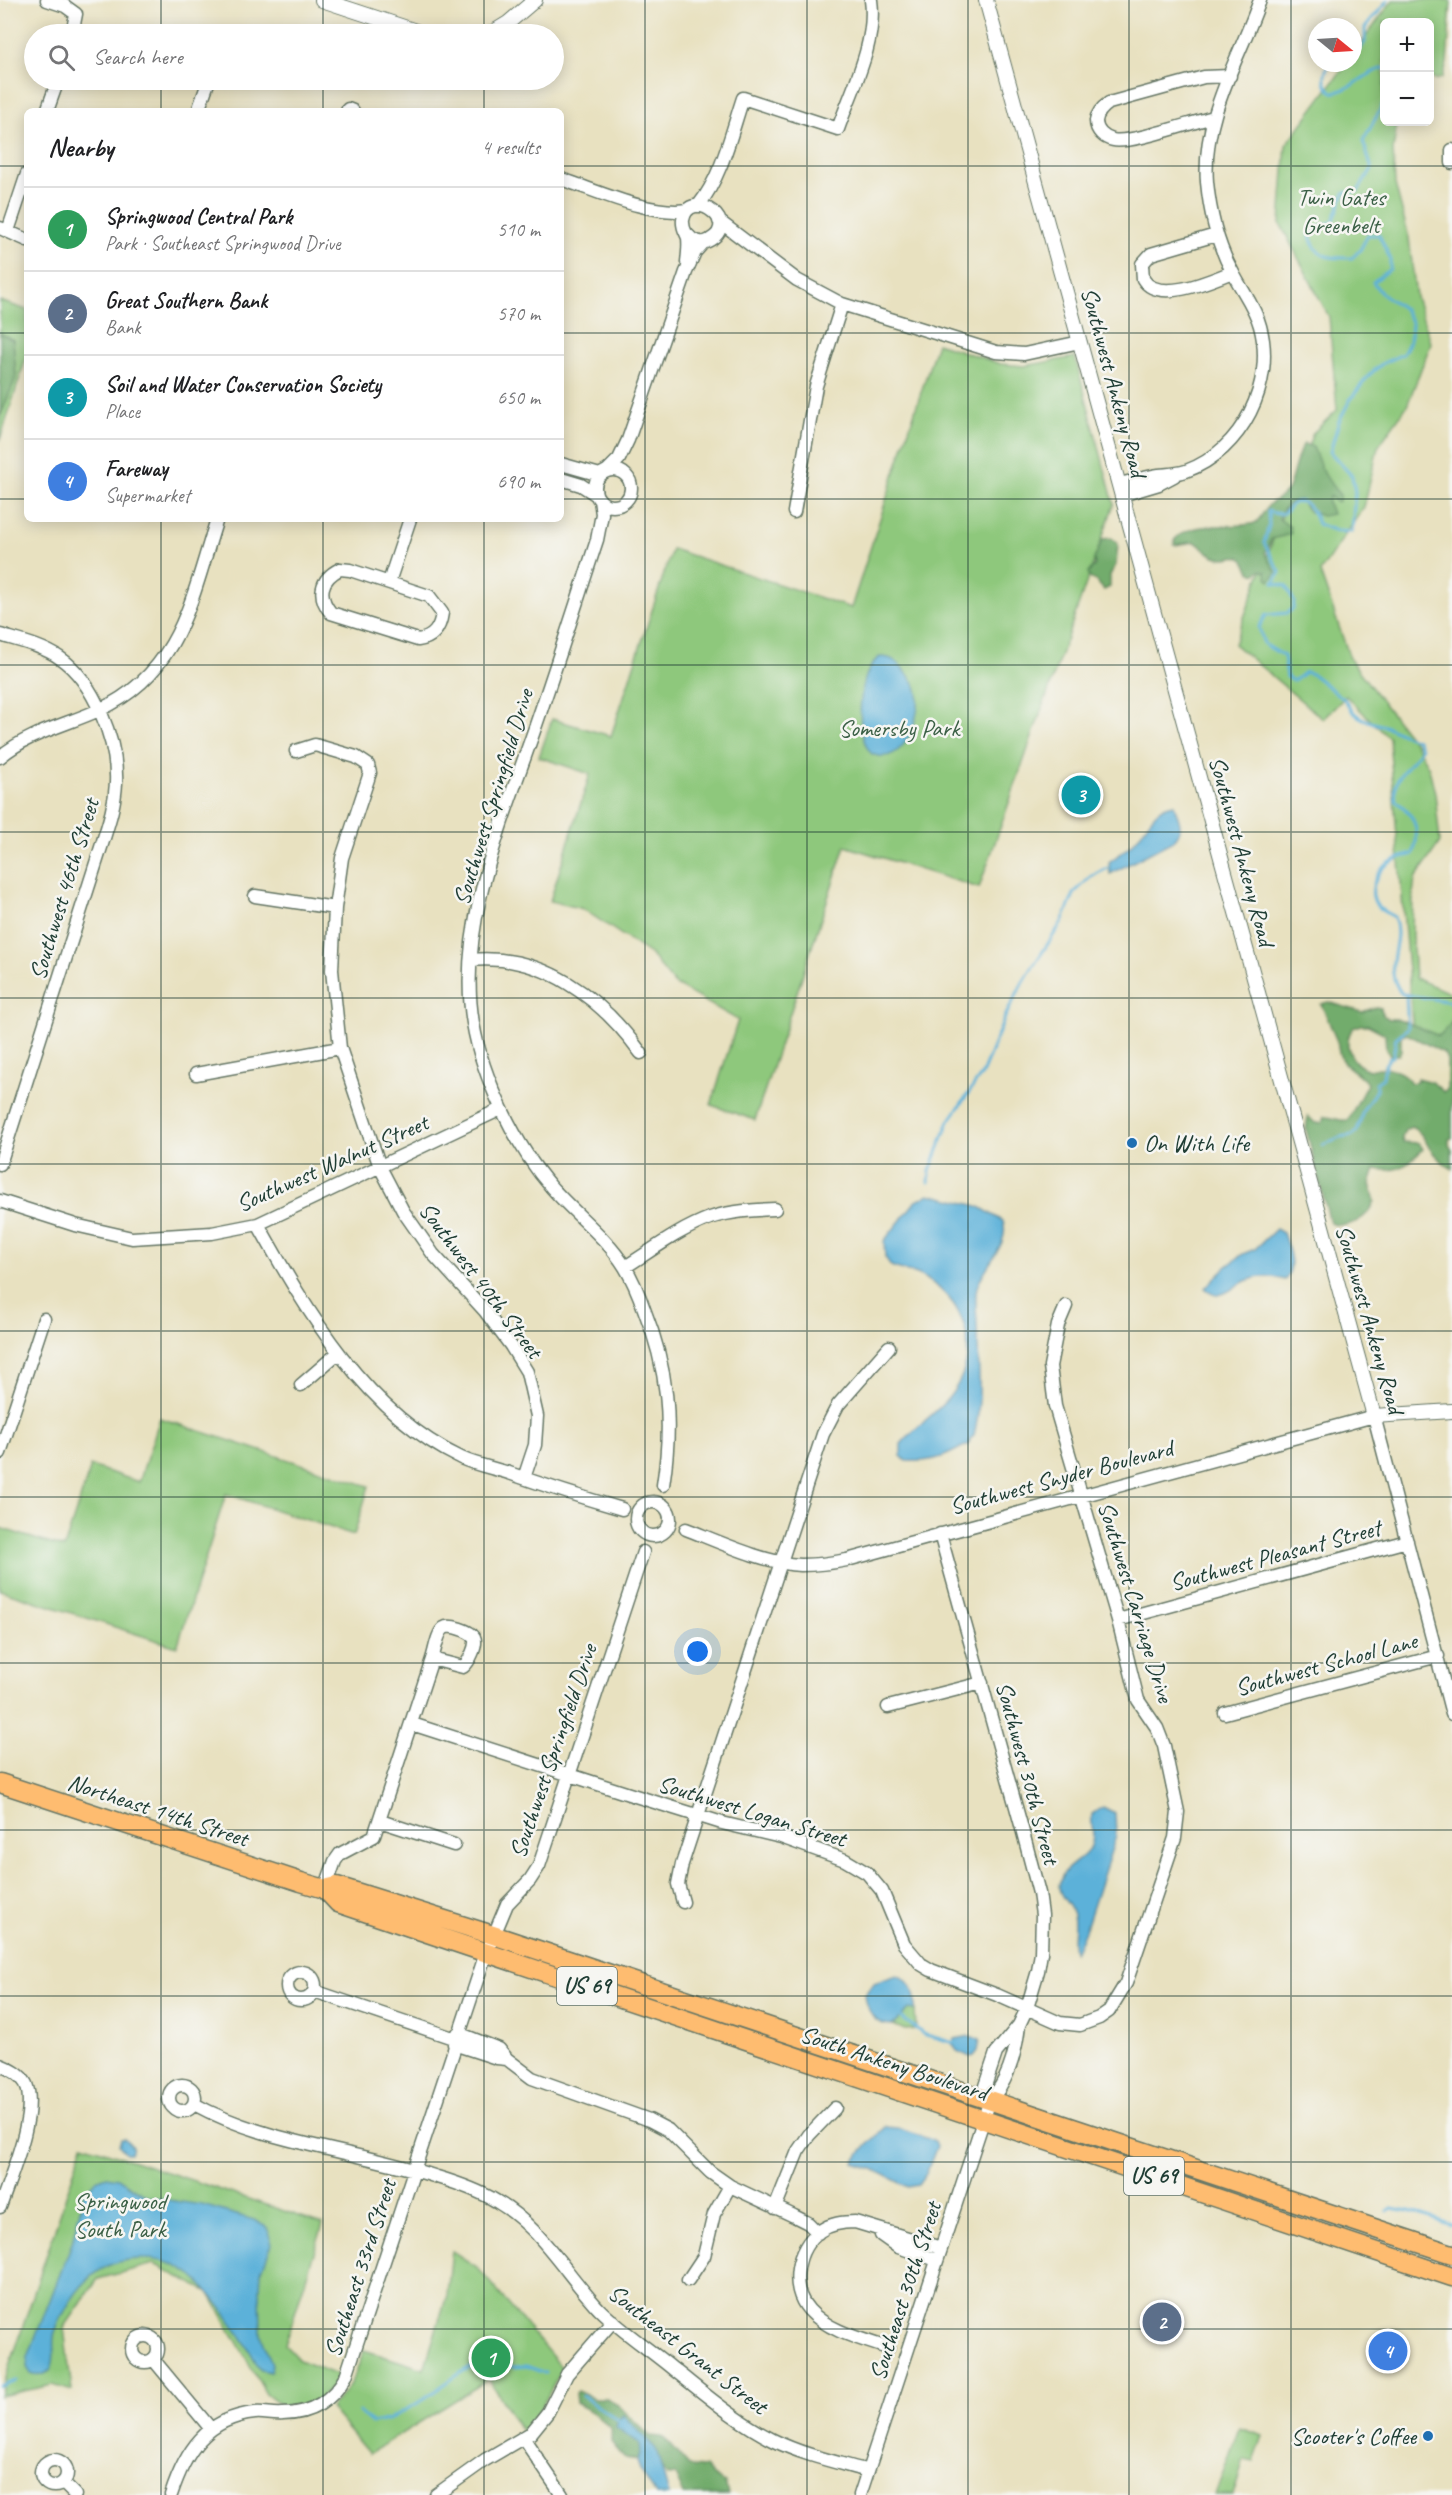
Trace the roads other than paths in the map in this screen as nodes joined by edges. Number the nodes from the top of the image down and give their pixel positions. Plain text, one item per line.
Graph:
1 (47, 0) edge
2 (322, 0) edge
3 (535, 0) edge
4 (871, 0) edge
5 (986, 0) edge
6 (1260, 0) edge
7 (74, 24) edge
8 (395, 24) edge
9 (506, 24) edge
10 (1230, 76) junction
11 (54, 90) edge
12 (205, 90) edge
13 (48, 108) edge
14 (199, 108) edge
15 (1214, 117) junction
16 (1452, 150) edge
17 (1452, 163) edge
18 (718, 172) junction
19 (564, 180) edge
20 (24, 181) edge
21 (638, 204) junction
22 (693, 208) junction
23 (717, 217) junction
24 (4, 230) edge
25 (685, 231) junction
26 (1216, 235) junction
27 (24, 239) edge
28 (708, 241) junction
29 (748, 244) junction
30 (686, 272) junction
31 (1232, 272) junction
32 (842, 304) junction
33 (1080, 342) junction
34 (632, 429) junction
35 (564, 465) edge
36 (603, 473) junction
37 (626, 475) junction
38 (564, 480) edge
39 (1121, 489) junction
40 (598, 497) junction
41 (617, 506) junction
42 (794, 512) dead end
43 (216, 522) edge
44 (409, 522) edge
45 (597, 540) junction
46 (389, 582) junction
47 (0, 635) edge
48 (99, 710) junction
49 (296, 750) dead end
50 (0, 757) edge
51 (255, 896) dead end
52 (335, 908) junction
53 (471, 960) junction
54 (340, 1048) junction
55 (640, 1053) dead end
56 (196, 1074) dead end
57 (501, 1109) junction
58 (0, 1164) edge
59 (380, 1167) junction
60 (0, 1201) edge
61 (775, 1209) dead end
62 (258, 1224) junction
63 (625, 1267) junction
64 (1066, 1306) dead end
65 (44, 1319) dead end
66 (890, 1347) dead end
67 (338, 1353) junction
68 (301, 1385) dead end
69 (1452, 1411) edge
70 (1374, 1416) junction
71 (0, 1453) edge
72 (524, 1478) junction
73 (663, 1485) junction
74 (1081, 1495) junction
75 (641, 1510) junction
76 (668, 1511) junction
77 (686, 1528) junction
78 (662, 1532) junction
79 (643, 1533) junction
80 (940, 1534) junction
81 (1407, 1540) junction
82 (643, 1552) junction
83 (782, 1562) junction
84 (1119, 1620) junction
85 (1438, 1656) junction
86 (432, 1659) dead end
87 (982, 1683) junction
88 (888, 1707) dead end
89 (1225, 1713) dead end
90 (1452, 1714) edge
91 (412, 1724) junction
92 (568, 1774) junction
93 (0, 1783) edge
94 (697, 1815) junction
95 (380, 1821) junction
96 (454, 1845) dead end
97 (301, 1882) joint
98 (325, 1889) junction
99 (683, 1902) dead end
100 (493, 1935) junction
101 (486, 1953) junction
102 (314, 1991) dead end
103 (1027, 2008) junction
104 (456, 2039) junction
105 (0, 2065) edge
106 (990, 2100) junction
107 (194, 2104) dead end
108 (835, 2108) dead end
109 (984, 2118) junction
110 (415, 2169) junction
111 (730, 2186) junction
112 (0, 2207) edge
113 (775, 2208) junction
114 (818, 2233) junction
115 (939, 2254) junction
116 (1452, 2254) edge
117 (1452, 2277) edge
118 (688, 2280) dead end
119 (612, 2321) junction
120 (888, 2348) dead end
121 (153, 2359) dead end
122 (211, 2429) junction
123 (524, 2439) junction
124 (868, 2471) junction
125 (63, 2483) dead end
126 (75, 2495) edge
127 (171, 2495) edge
128 (436, 2495) edge
129 (562, 2495) edge
130 (860, 2495) edge

1 - 7 street
2 - 8 street
3 - 9 street
4 - 18 street
5 - 33 street, Southwest Ankeny Road
6 - 10 street
10 - 15 street
10 - 15 street
11 - 13 street
12 - 14 street
15 - 26 street
16 - 17 street
18 - 22 street
18 - 23 street
19 - 21 street
20 - 24 street
21 - 22 street
21 - 25 street
22 - 23 street
22 - 25 street
23 - 28 street
23 - 29 street
24 - 27 street
25 - 28 street
25 - 30 street
26 - 31 street
26 - 31 street
28 - 29 street
28 - 30 street
29 - 32 street
30 - 34 street
31 - 39 street
32 - 33 street
32 - 42 street
33 - 39 street, Southwest Ankeny Road
34 - 36 street
34 - 37 street
35 - 36 street
36 - 37 street
36 - 40 street
37 - 41 street
38 - 40 street
39 - 70 street, Southwest Ankeny Road
40 - 41 street
40 - 45 street, Southwest Springfield Drive
41 - 45 street, Southwest Springfield Drive
43 - 48 street
44 - 46 street
45 - 53 street, Southwest Springfield Drive
46 - 46 street
47 - 48 street, Southwest 46th Street
48 - 50 street
48 - 58 street, Southwest 46th Street
49 - 52 street, Southwest 40th Street
51 - 52 street
52 - 54 street, Southwest 40th Street
53 - 55 street
53 - 57 street, Southwest Springfield Drive
54 - 56 street
54 - 59 street, Southwest 40th Street
57 - 59 street, Southwest Walnut Street
57 - 63 street, Southwest Springfield Drive
59 - 62 street, Southwest Walnut Street
59 - 72 street, Southwest 40th Street
60 - 62 street, Southwest Walnut Street
61 - 63 street
62 - 67 street
63 - 73 street, Southwest Springfield Drive
64 - 74 street, Southwest Carriage Drive
65 - 71 street
66 - 83 street
67 - 68 street
67 - 72 street
69 - 70 street, Southwest Snyder Boulevard
70 - 74 street, Southwest Snyder Boulevard
70 - 81 street, Southwest Ankeny Road
72 - 75 street
73 - 75 street
73 - 76 street, Southwest Springfield Drive
74 - 80 street, Southwest Snyder Boulevard
74 - 84 street, Southwest Carriage Drive
75 - 76 street
75 - 79 street
76 - 77 street, Southwest Snyder Boulevard
76 - 78 street
77 - 78 street, Southwest Snyder Boulevard
77 - 83 street, Southwest Snyder Boulevard
78 - 79 street
78 - 82 street
79 - 82 street
80 - 83 street, Southwest Snyder Boulevard
80 - 87 street, Southwest 30th Street
81 - 84 street, Southwest Pleasant Street
81 - 85 street, Southwest Ankeny Road
82 - 92 street, Southwest Springfield Drive
83 - 94 street
84 - 103 street, Southwest Carriage Drive
85 - 89 street, Southwest School Lane
85 - 90 street, Southwest Ankeny Road
86 - 91 street
87 - 88 street
87 - 103 street, Southwest 30th Street
91 - 92 street, Southwest Logan Street
91 - 95 street
92 - 94 street, Southwest Logan Street
92 - 100 street, Southwest Springfield Drive
93 - 97 main road, Northeast 14th Street / US 69
94 - 99 street
94 - 103 street, Southwest Logan Street
95 - 96 street
95 - 98 street
97 - 98 main road, South Ankeny Boulevard / US 69
98 - 100 main road, South Ankeny Boulevard / US 69
98 - 101 main road, South Ankeny Boulevard / US 69
100 - 101 street, Southwest Springfield Drive
100 - 106 main road, South Ankeny Boulevard / US 69
101 - 104 street, Southeast 33rd Street
101 - 109 main road, South Ankeny Boulevard / US 69
102 - 104 street
103 - 106 street, Southwest 30th Street
104 - 110 street, Southeast 33rd Street
104 - 111 street
105 - 112 street
106 - 109 street, Southeast 30th Street
106 - 116 main road, South Ankeny Boulevard / US 69
107 - 110 street, Southeast Grant Street
108 - 113 street
109 - 115 street, Southeast 30th Street
109 - 117 main road, South Ankeny Boulevard / US 69
110 - 119 street, Southeast Grant Street
110 - 122 street, Southeast 33rd Street
111 - 113 street
111 - 118 street
113 - 114 street
114 - 115 street
114 - 120 street
115 - 124 street, Southeast 30th Street
119 - 123 street
119 - 124 street, Southeast Grant Street
121 - 122 street
122 - 127 street, Southeast 33rd Street
123 - 128 street
123 - 129 street
124 - 130 street, Southeast 30th Street
125 - 126 street

